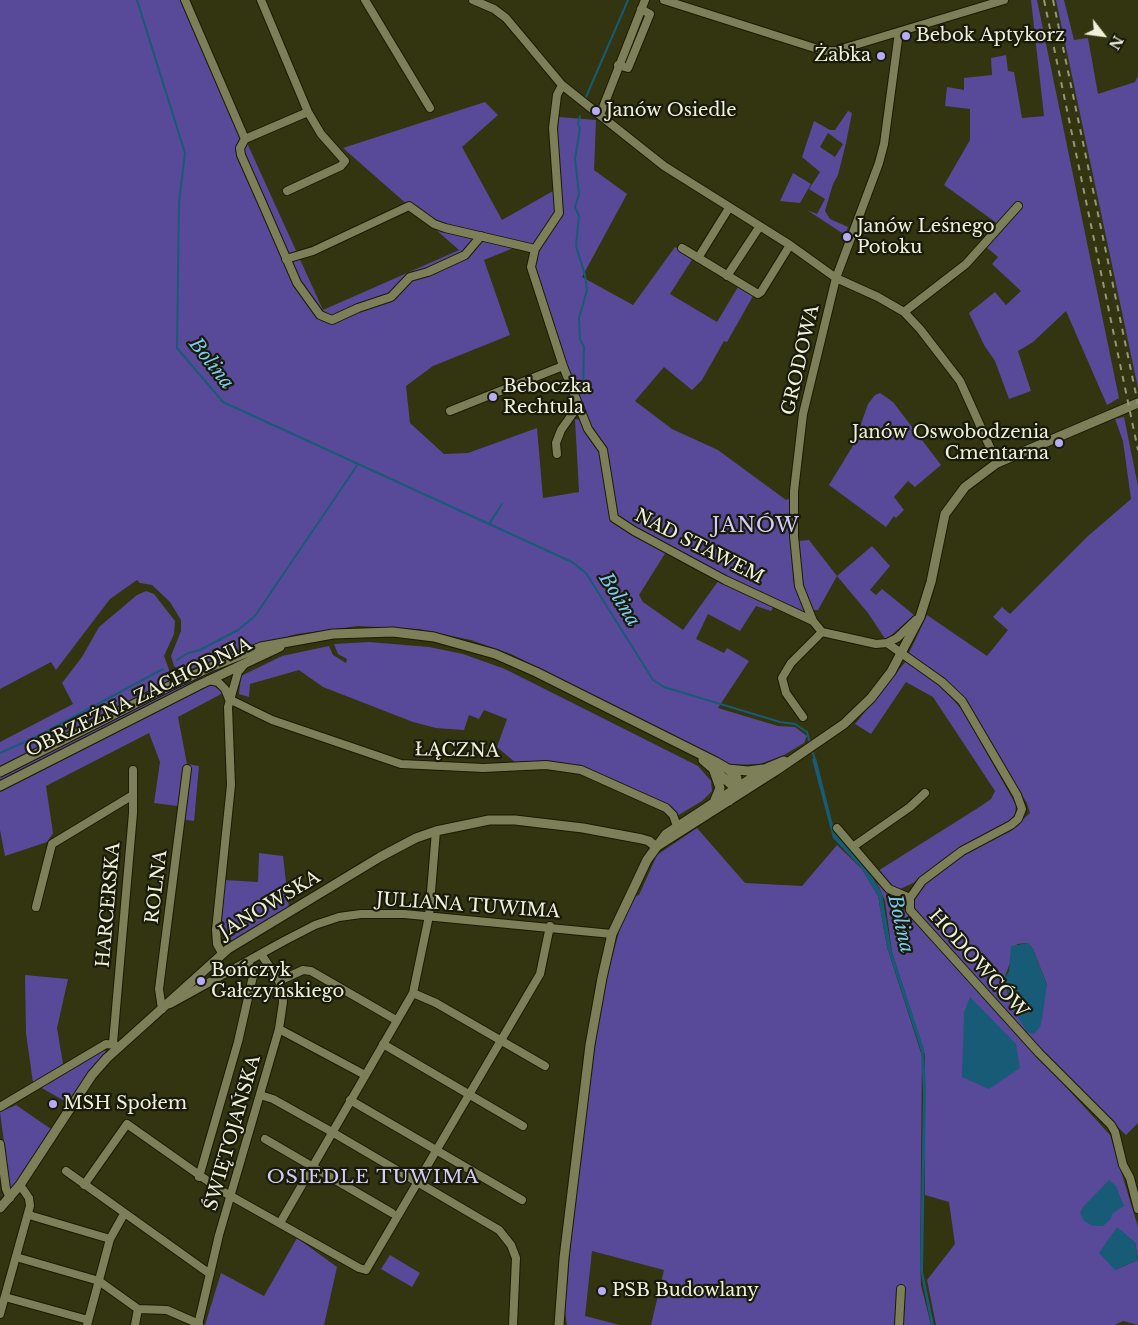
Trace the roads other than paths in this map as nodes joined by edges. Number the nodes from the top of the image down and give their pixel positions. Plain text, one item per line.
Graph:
1 (185, 0) edge
2 (261, 0) edge
3 (365, 0) edge
4 (473, 0) edge
5 (645, 0) edge
6 (664, 0) edge
7 (1004, 0) edge
8 (899, 32) junction
9 (562, 85) junction
10 (430, 108) dead end
11 (308, 112) junction
12 (600, 115) junction
13 (245, 139) junction
14 (287, 191) dead end
15 (1018, 206) dead end
16 (729, 208) junction
17 (760, 226) junction
18 (481, 236) junction
19 (790, 245) junction
20 (682, 248) dead end
21 (535, 249) junction
22 (698, 258) junction
23 (286, 259) junction
24 (727, 276) junction
25 (836, 278) junction
26 (904, 312) junction
27 (563, 366) junction
28 (1138, 403) edge
29 (578, 406) junction
30 (450, 411) dead end
31 (557, 454) dead end
32 (997, 463) junction
33 (920, 617) junction
34 (813, 621) junction
35 (822, 632) junction
36 (897, 638) junction
37 (294, 640) junction
38 (890, 644) junction
39 (906, 645) junction
40 (901, 655) junction
41 (246, 663) junction
42 (209, 680) junction
43 (229, 699) junction
44 (803, 717) dead end
45 (698, 755) junction
46 (793, 757) junction
47 (712, 768) junction
48 (766, 768) junction
49 (187, 769) dead end
50 (728, 769) junction
51 (133, 770) dead end
52 (0, 772) edge
53 (0, 786) edge
54 (737, 787) junction
55 (750, 788) junction
56 (925, 793) dead end
57 (133, 795) junction
58 (729, 801) junction
59 (714, 802) junction
60 (677, 826) junction
61 (837, 828) dead end
62 (436, 831) junction
63 (854, 846) junction
64 (656, 847) junction
65 (910, 898) junction
66 (36, 907) dead end
67 (430, 916) junction
68 (550, 926) junction
69 (612, 934) junction
70 (222, 953) junction
71 (261, 954) junction
72 (248, 961) junction
73 (205, 970) junction
74 (214, 980) junction
75 (279, 981) junction
76 (413, 993) junction
77 (163, 1008) junction
78 (396, 1020) junction
79 (280, 1029) junction
80 (501, 1040) junction
81 (383, 1044) junction
82 (116, 1046) junction
83 (545, 1066) dead end
84 (365, 1075) junction
85 (468, 1094) junction
86 (260, 1095) junction
87 (350, 1100) junction
88 (0, 1107) edge
89 (523, 1126) dead end
90 (332, 1132) junction
91 (264, 1139) dead end
92 (0, 1144) edge
93 (436, 1150) junction
94 (312, 1166) junction
95 (66, 1171) dead end
96 (200, 1177) junction
97 (1130, 1178) junction
98 (417, 1183) junction
99 (20, 1185) junction
100 (84, 1185) junction
101 (1138, 1185) edge
102 (230, 1196) junction
103 (10, 1198) junction
104 (522, 1200) dead end
105 (0, 1208) edge
106 (1138, 1209) edge
107 (392, 1213) dead end
108 (124, 1214) junction
109 (29, 1215) junction
110 (280, 1223) junction
111 (110, 1239) junction
112 (16, 1257) junction
113 (210, 1274) junction
114 (98, 1280) junction
115 (901, 1289) dead end
116 (5, 1297) junction
117 (138, 1309) junction
118 (0, 1314) edge
119 (87, 1322) edge
120 (199, 1324) edge
121 (135, 1325) edge
122 (514, 1325) edge
123 (559, 1325) edge
124 (899, 1325) edge

1 - 13 street
2 - 11 street
3 - 10 street
4 - 9 street
5 - 12 street
6 - 8 street
7 - 8 street
8 - 25 street, GRODOWA
9 - 12 street
9 - 21 street, NAD STAWEM
11 - 13 street
11 - 14 street
12 - 16 street
13 - 23 street
15 - 26 street
16 - 17 street
16 - 22 street
17 - 19 street
17 - 24 street
18 - 21 street
18 - 23 street
18 - 23 street
19 - 24 street
19 - 25 street
20 - 22 street
21 - 27 street, NAD STAWEM
22 - 24 street
25 - 26 street
25 - 34 street, GRODOWA
26 - 32 street
27 - 29 street, NAD STAWEM
27 - 30 street
28 - 32 street
29 - 31 street
29 - 34 street, NAD STAWEM
32 - 33 street
33 - 36 street
33 - 39 street
34 - 35 street, GRODOWA
35 - 38 street
35 - 44 street
36 - 38 street
36 - 39 street
37 - 41 street, OBRZEŻNA ZACHODNIA
37 - 45 street, OBRZEŻNA ZACHODNIA
37 - 52 street, OBRZEŻNA ZACHODNIA
38 - 39 street
38 - 40 street
39 - 40 street
40 - 46 street
40 - 65 street, HODOWCÓW
41 - 42 street, OBRZEŻNA ZACHODNIA
41 - 43 street
42 - 43 street
42 - 53 street, OBRZEŻNA ZACHODNIA
43 - 60 street, ŁĄCZNA
43 - 70 street
45 - 47 street, OBRZEŻNA ZACHODNIA
45 - 50 street, OBRZEŻNA ZACHODNIA
46 - 48 street
46 - 55 street
47 - 54 street, OBRZEŻNA ZACHODNIA
47 - 59 street
48 - 50 street
48 - 54 street
49 - 77 street, ROLNA
50 - 54 street
51 - 57 street, HARCERSKA
54 - 55 street
54 - 58 street
54 - 59 street
55 - 58 street
56 - 63 street
57 - 66 street
57 - 82 street, HARCERSKA
58 - 64 street
59 - 60 street
60 - 64 street
61 - 63 street
62 - 64 street, JANOWSKA
62 - 67 street
62 - 70 street, JANOWSKA
63 - 65 street
64 - 69 street
65 - 97 street, HODOWCÓW
67 - 68 street, JULIANA TUWIMA
67 - 71 street, JULIANA TUWIMA
67 - 76 street
68 - 69 street, JULIANA TUWIMA
68 - 80 street
69 - 123 street
70 - 73 street, JANOWSKA
71 - 72 street, JULIANA TUWIMA
71 - 75 street, ŚWIĘTOJAŃSKA
72 - 74 street, JULIANA TUWIMA
72 - 96 street
73 - 74 street
73 - 77 street, JANOWSKA
74 - 77 street, JULIANA TUWIMA
75 - 78 street
75 - 79 street, ŚWIĘTOJAŃSKA
76 - 78 street
76 - 80 street
77 - 82 street, JANOWSKA
78 - 81 street
79 - 84 street
79 - 86 street, ŚWIĘTOJAŃSKA
80 - 83 street
80 - 85 street
81 - 84 street
81 - 85 street
82 - 88 street
82 - 99 street, JANOWSKA
84 - 87 street
85 - 89 street
85 - 93 street
86 - 90 street
86 - 102 street, ŚWIĘTOJAŃSKA
87 - 90 street
87 - 93 street
90 - 94 street
90 - 98 street
91 - 94 street
92 - 103 street
93 - 98 street
93 - 104 street
94 - 107 street
94 - 110 street
95 - 100 street
96 - 100 street
96 - 102 street
97 - 101 street, HODOWCÓW
97 - 106 street, HODOWCÓW
98 - 110 street
98 - 122 street
99 - 103 street, JANOWSKA
99 - 109 street
100 - 108 street
102 - 110 street
102 - 113 street, ŚWIĘTOJAŃSKA
103 - 105 street, JANOWSKA
108 - 111 street
108 - 113 street
109 - 111 street
109 - 112 street
111 - 114 street
112 - 114 street
112 - 116 street
113 - 120 street, ŚWIĘTOJAŃSKA
114 - 117 street
114 - 119 street
115 - 124 street
116 - 118 street
116 - 119 street
117 - 120 street
117 - 121 street

